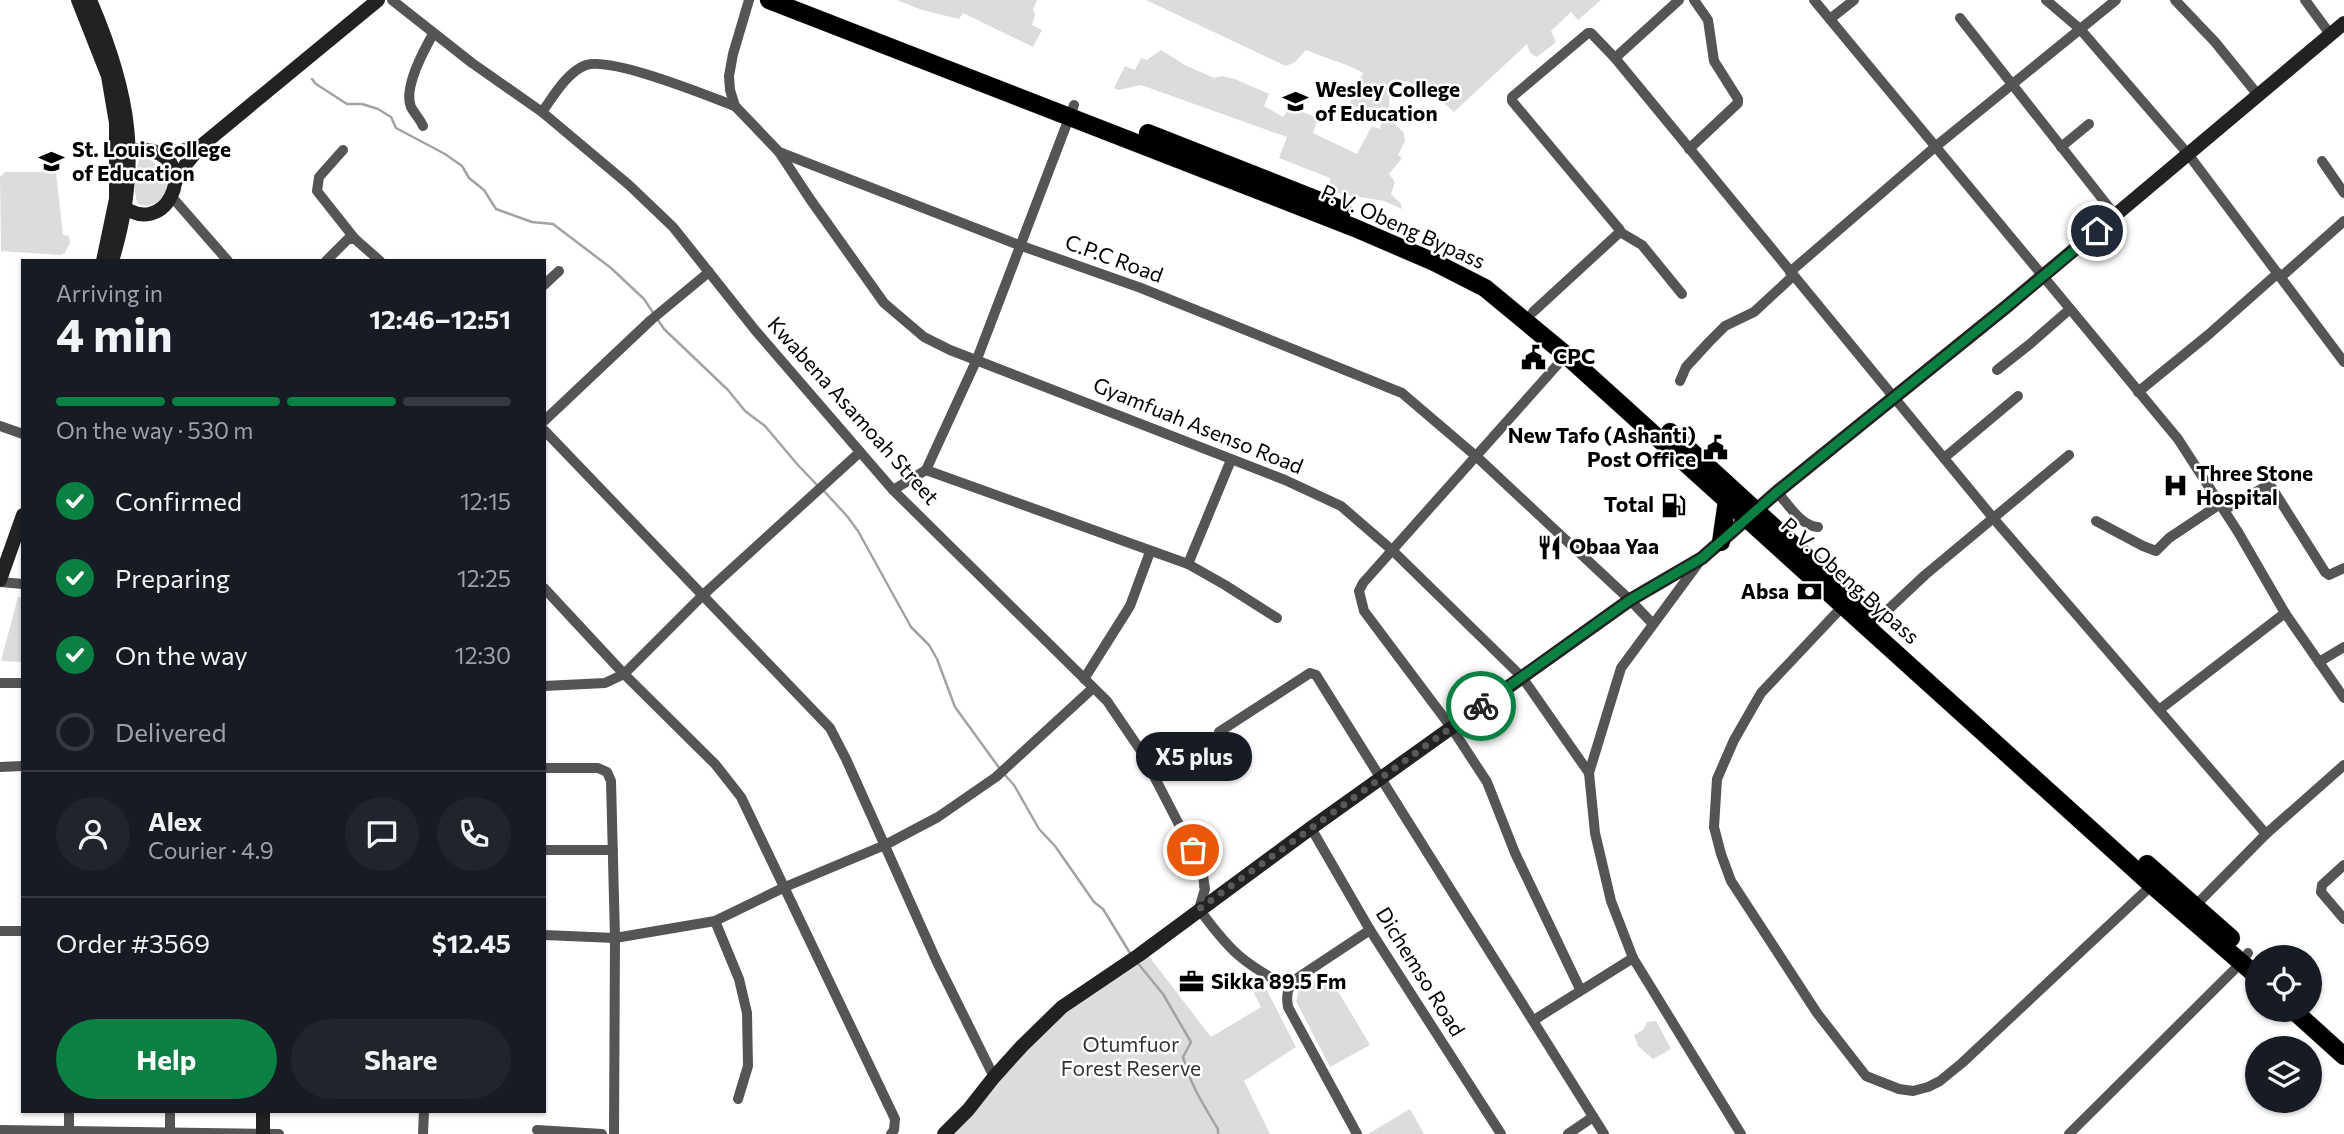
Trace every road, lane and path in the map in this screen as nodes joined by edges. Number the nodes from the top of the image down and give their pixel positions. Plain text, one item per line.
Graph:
1 (78, 0) edge
2 (90, 0) edge
3 (377, 0) edge
4 (392, 0) edge
5 (749, 0) edge
6 (769, 0) edge
7 (802, 0) edge
8 (1679, 0) edge
9 (1695, 0) edge
10 (1814, 0) edge
11 (1854, 0) edge
12 (2046, 0) edge
13 (2116, 0) edge
14 (2175, 0) edge
15 (2305, 0) edge
16 (1960, 18) dead end
17 (1830, 19) junction
18 (2344, 23) edge
19 (2080, 29) junction
20 (433, 34) junction
21 (2330, 34) junction
22 (1615, 58) junction
23 (2013, 84) junction
24 (2258, 95) junction
25 (735, 106) junction
26 (1072, 110) junction
27 (542, 111) junction
28 (2089, 124) dead end
29 (423, 125) dead end
30 (127, 131) junction
31 (201, 146) junction
32 (1935, 147) junction
33 (2061, 147) junction
34 (1689, 149) junction
35 (343, 150) dead end
36 (154, 151) junction
37 (779, 152) junction
38 (128, 153) junction
39 (2188, 154) junction
40 (2322, 161) dead end
41 (116, 164) junction
42 (176, 181) junction
43 (2344, 193) edge
44 (172, 197) junction
45 (127, 207) junction
46 (2115, 215) junction
47 (2344, 221) edge
48 (1619, 232) junction
49 (355, 239) junction
50 (1019, 245) junction
51 (104, 259) edge
52 (113, 259) edge
53 (226, 259) edge
54 (328, 259) edge
55 (378, 259) edge
56 (559, 271) dead end
57 (709, 272) junction
58 (1792, 274) junction
59 (2279, 275) junction
60 (2043, 276) junction
61 (546, 283) edge
62 (1682, 294) dead end
63 (2070, 309) junction
64 (1533, 312) junction
65 (1566, 355) junction
66 (976, 359) junction
67 (2344, 362) edge
68 (1997, 370) dead end
69 (1680, 381) dead end
70 (2138, 392) junction
71 (2018, 396) dead end
72 (1894, 398) junction
73 (546, 419) edge
74 (0, 426) edge
75 (546, 432) edge
76 (21, 433) edge
77 (860, 452) junction
78 (2069, 455) dead end
79 (1477, 457) junction
80 (1944, 458) junction
81 (1231, 460) junction
82 (926, 470) junction
83 (893, 490) junction
84 (1777, 492) junction
85 (1727, 500) junction
86 (2222, 507) junction
87 (1752, 514) junction
88 (1994, 519) junction
89 (21, 520) edge
90 (2096, 522) dead end
91 (1818, 527) dead end
92 (13, 541) junction
93 (1720, 542) junction
94 (1393, 551) junction
95 (1150, 552) junction
96 (0, 556) edge
97 (1702, 558) junction
98 (1188, 564) junction
99 (2344, 568) edge
100 (0, 581) edge
101 (21, 584) edge
102 (546, 590) edge
103 (703, 595) junction
104 (1630, 600) junction
105 (1843, 606) junction
106 (2285, 613) junction
107 (1278, 618) dead end
108 (1876, 621) junction
109 (1652, 623) junction
110 (2344, 648) edge
111 (2319, 662) junction
112 (624, 674) junction
113 (1522, 677) junction
114 (1084, 679) junction
115 (0, 683) edge
116 (21, 683) edge
117 (546, 685) edge
118 (1093, 688) junction
119 (2344, 698) edge
120 (2159, 710) junction
121 (1451, 727) junction
122 (1219, 732) dead end
123 (2344, 765) edge
124 (21, 766) edge
125 (0, 767) edge
126 (546, 768) edge
127 (1589, 773) junction
128 (1382, 777) junction
129 (1311, 828) junction
130 (2266, 834) junction
131 (885, 845) junction
132 (546, 850) edge
133 (613, 850) junction
134 (2344, 865) edge
135 (2152, 885) junction
136 (785, 887) junction
137 (2195, 906) junction
138 (1199, 909) junction
139 (2344, 919) edge
140 (715, 921) junction
141 (1370, 930) junction
142 (0, 931) edge
143 (21, 931) edge
144 (546, 935) edge
145 (615, 938) junction
146 (2245, 955) edge
147 (2245, 956) edge
148 (1633, 958) junction
149 (2245, 963) edge
150 (1289, 987) junction
151 (1580, 989) junction
152 (1534, 1020) junction
153 (2322, 1020) edge
154 (2306, 1022) edge
155 (2344, 1040) edge
156 (2344, 1056) edge
157 (994, 1077) junction
158 (738, 1099) dead end
159 (69, 1113) edge
160 (170, 1113) edge
161 (262, 1113) edge
162 (424, 1113) edge
163 (1593, 1117) junction
164 (0, 1130) edge
165 (537, 1130) dead end
166 (170, 1132) edge
167 (69, 1133) edge
168 (263, 1134) edge
169 (279, 1134) edge
170 (423, 1134) edge
171 (602, 1134) edge
172 (614, 1134) edge
173 (891, 1134) edge
174 (944, 1134) edge
175 (1357, 1134) edge
176 (1501, 1134) edge
177 (1568, 1134) edge
178 (1604, 1134) edge
179 (1741, 1134) edge
180 (2069, 1134) edge

1 - 41 street
2 - 30 street
3 - 31 street
4 - 20 street, Kwabena Asamoah Street
5 - 25 street
6 - 26 highway, P. V. Obeng Bypass
7 - 26 highway, P. V. Obeng Bypass
8 - 22 street
9 - 34 street
10 - 17 street
11 - 17 street
12 - 19 street
13 - 19 street
14 - 24 street
15 - 21 street
16 - 23 street
17 - 32 street
18 - 21 street
19 - 23 street
19 - 39 street
20 - 27 street, Kwabena Asamoah Street
20 - 29 street
21 - 24 street
22 - 34 street
22 - 48 street
23 - 32 street
23 - 33 street
24 - 39 street
25 - 27 street
25 - 37 street, C.P.C Road
26 - 50 street
26 - 64 highway, P. V. Obeng Bypass
26 - 65 highway, P. V. Obeng Bypass
27 - 57 street, Kwabena Asamoah Street
28 - 33 street
30 - 36 street
30 - 38 street
31 - 36 street
31 - 42 street
32 - 58 street
32 - 60 street
33 - 46 street
34 - 58 street
35 - 49 street
36 - 38 street
36 - 42 street
37 - 50 street, C.P.C Road
37 - 66 street
38 - 41 street
38 - 45 street
39 - 46 street
39 - 59 street
40 - 43 street
41 - 45 street
42 - 44 street
44 - 45 street
44 - 53 street
45 - 51 street
45 - 52 street
46 - 60 street
47 - 59 street
48 - 62 street
48 - 64 street
49 - 54 street
49 - 55 street
50 - 66 street
50 - 79 street, C.P.C Road
56 - 61 street
57 - 73 street
57 - 77 street, Kwabena Asamoah Street
58 - 69 street
58 - 72 street
59 - 67 street
59 - 70 street
60 - 63 street
60 - 72 street
63 - 68 street
63 - 70 street
64 - 87 highway, P. V. Obeng Bypass
65 - 79 street
65 - 85 highway, P. V. Obeng Bypass
66 - 81 street, Gyamfuah Asenso Road
66 - 82 street
70 - 86 street
71 - 80 street
72 - 80 street
72 - 84 street
74 - 76 street
75 - 103 street
77 - 83 street, Kwabena Asamoah Street
77 - 103 street
78 - 88 street
79 - 94 street
79 - 104 street, C.P.C Road
80 - 88 street
81 - 94 street, Gyamfuah Asenso Road
81 - 98 street
82 - 83 street
82 - 95 street
83 - 114 street, Kwabena Asamoah Street
84 - 87 street
84 - 91 street
85 - 87 highway, P. V. Obeng Bypass
85 - 93 highway
86 - 90 street
86 - 99 street
86 - 106 street
87 - 93 street
87 - 105 highway, P. V. Obeng Bypass
87 - 108 highway, P. V. Obeng Bypass
88 - 108 street
88 - 120 street
89 - 92 street
92 - 96 street
92 - 100 street
93 - 97 street
94 - 113 street, Gyamfuah Asenso Road
94 - 121 street
95 - 98 street
95 - 114 street
97 - 104 street
97 - 109 street
98 - 107 street
100 - 101 street
102 - 112 street
103 - 112 street
103 - 131 street
104 - 109 street, C.P.C Road
104 - 113 street
105 - 135 highway, P. V. Obeng Bypass
105 - 135 street
106 - 111 street
106 - 120 street
108 - 137 highway, P. V. Obeng Bypass
109 - 127 street
110 - 111 street
111 - 119 street
112 - 117 street
112 - 136 street
113 - 121 street
113 - 127 street, Gyamfuah Asenso Road
114 - 118 street, Kwabena Asamoah Street
115 - 116 street
118 - 131 street
118 - 138 street, Kwabena Asamoah Street
120 - 130 street
121 - 128 street
121 - 151 street
122 - 128 street
123 - 130 street
124 - 125 street
126 - 133 street
127 - 148 street
128 - 129 street
128 - 152 street
129 - 138 street
129 - 141 street, Dichemso Road
130 - 137 street
131 - 136 street
131 - 157 street
132 - 133 street
133 - 145 street
134 - 139 street
135 - 147 highway, P. V. Obeng Bypass
136 - 140 street
136 - 173 street
137 - 146 highway, P. V. Obeng Bypass
138 - 150 street
138 - 157 street
140 - 145 street
140 - 158 street
141 - 150 street
141 - 176 street, Dichemso Road
142 - 143 street
144 - 145 street
145 - 172 street
148 - 151 street
148 - 179 street
149 - 180 street
150 - 175 street
151 - 152 street
152 - 163 street
153 - 155 highway
154 - 156 highway
157 - 174 street
159 - 167 street
160 - 166 street
161 - 168 street
162 - 170 street
163 - 177 street
163 - 178 street
164 - 167 street
165 - 171 street
166 - 167 street
166 - 168 street
168 - 169 street

